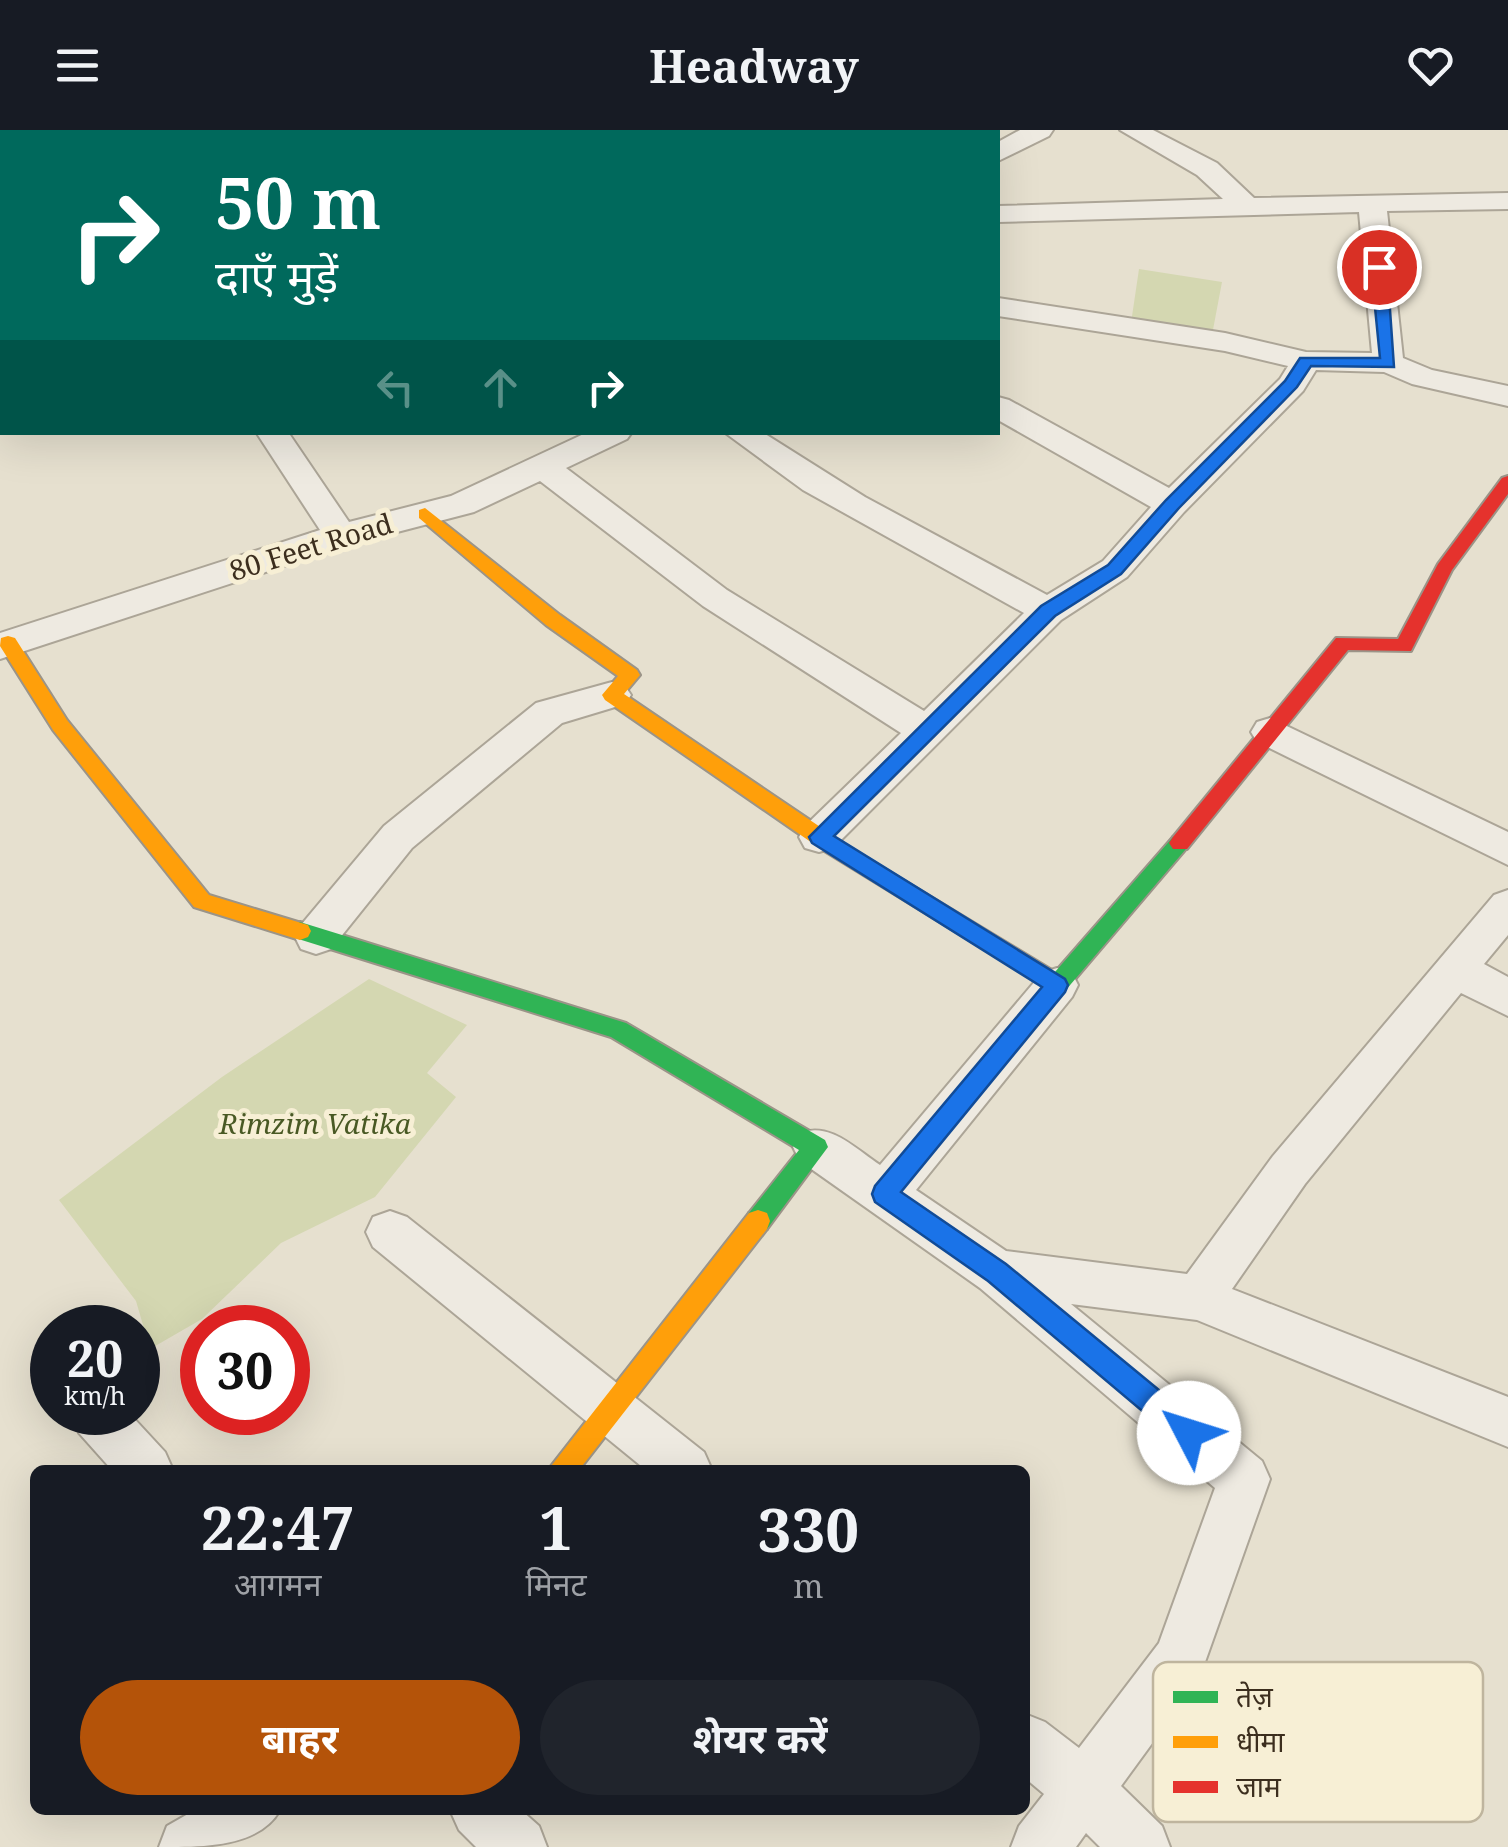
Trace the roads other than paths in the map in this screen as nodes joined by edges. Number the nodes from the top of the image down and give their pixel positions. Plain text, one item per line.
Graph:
1 (1040, 130) edge
2 (1132, 130) edge
3 (1000, 152) edge
4 (1508, 201) edge
5 (1372, 203) junction
6 (1248, 208) junction
7 (1000, 214) edge
8 (1000, 306) edge
9 (1306, 361) junction
10 (1388, 364) junction
11 (1508, 396) edge
12 (1000, 407) edge
13 (274, 435) edge
14 (744, 435) edge
15 (593, 437) edge
16 (544, 466) junction
17 (1508, 482) edge
18 (1172, 504) junction
19 (424, 514) junction
20 (340, 535) junction
21 (1048, 611) junction
22 (4, 644) edge
23 (612, 695) junction
24 (927, 731) junction
25 (1270, 732) junction
26 (820, 837) junction
27 (1508, 850) edge
28 (1508, 906) edge
29 (316, 938) junction
30 (1456, 969) junction
31 (1057, 985) junction
32 (1508, 998) edge
33 (816, 1147) junction
34 (884, 1194) junction
35 (390, 1232) dead end
36 (997, 1272) junction
37 (1198, 1298) junction
38 (612, 1410) junction
39 (1508, 1422) edge
40 (115, 1435) edge
41 (142, 1465) edge
42 (566, 1465) edge
43 (680, 1465) edge
44 (1179, 1662) edge
45 (1153, 1696) edge
46 (1030, 1746) edge
47 (1084, 1789) junction
48 (242, 1815) edge
49 (484, 1815) edge
50 (188, 1847) edge
51 (518, 1847) edge
52 (1040, 1847) edge
53 (1141, 1847) edge

1 - 3 street
2 - 6 street
4 - 5 street
5 - 6 street
5 - 10 street
6 - 7 street
8 - 9 street
9 - 10 street
9 - 18 street
10 - 11 street
12 - 18 street
13 - 20 street
14 - 21 street
15 - 16 street, 80 Feet Road
16 - 19 street, 80 Feet Road
16 - 24 street
17 - 25 street
18 - 21 street
19 - 20 street, 80 Feet Road
19 - 23 street
20 - 22 street, 80 Feet Road
21 - 24 street
22 - 29 street
23 - 26 street
23 - 29 street
24 - 26 street
25 - 27 street
25 - 31 street
26 - 31 street
28 - 30 street
29 - 33 street
30 - 32 street
30 - 37 street
31 - 34 street
33 - 34 street
33 - 38 street
34 - 36 street
35 - 38 street
36 - 37 street
36 - 44 street
37 - 39 street
38 - 42 street
38 - 43 street
40 - 41 street
45 - 47 street
46 - 47 street
47 - 52 street
47 - 53 street
48 - 50 street
49 - 51 street

